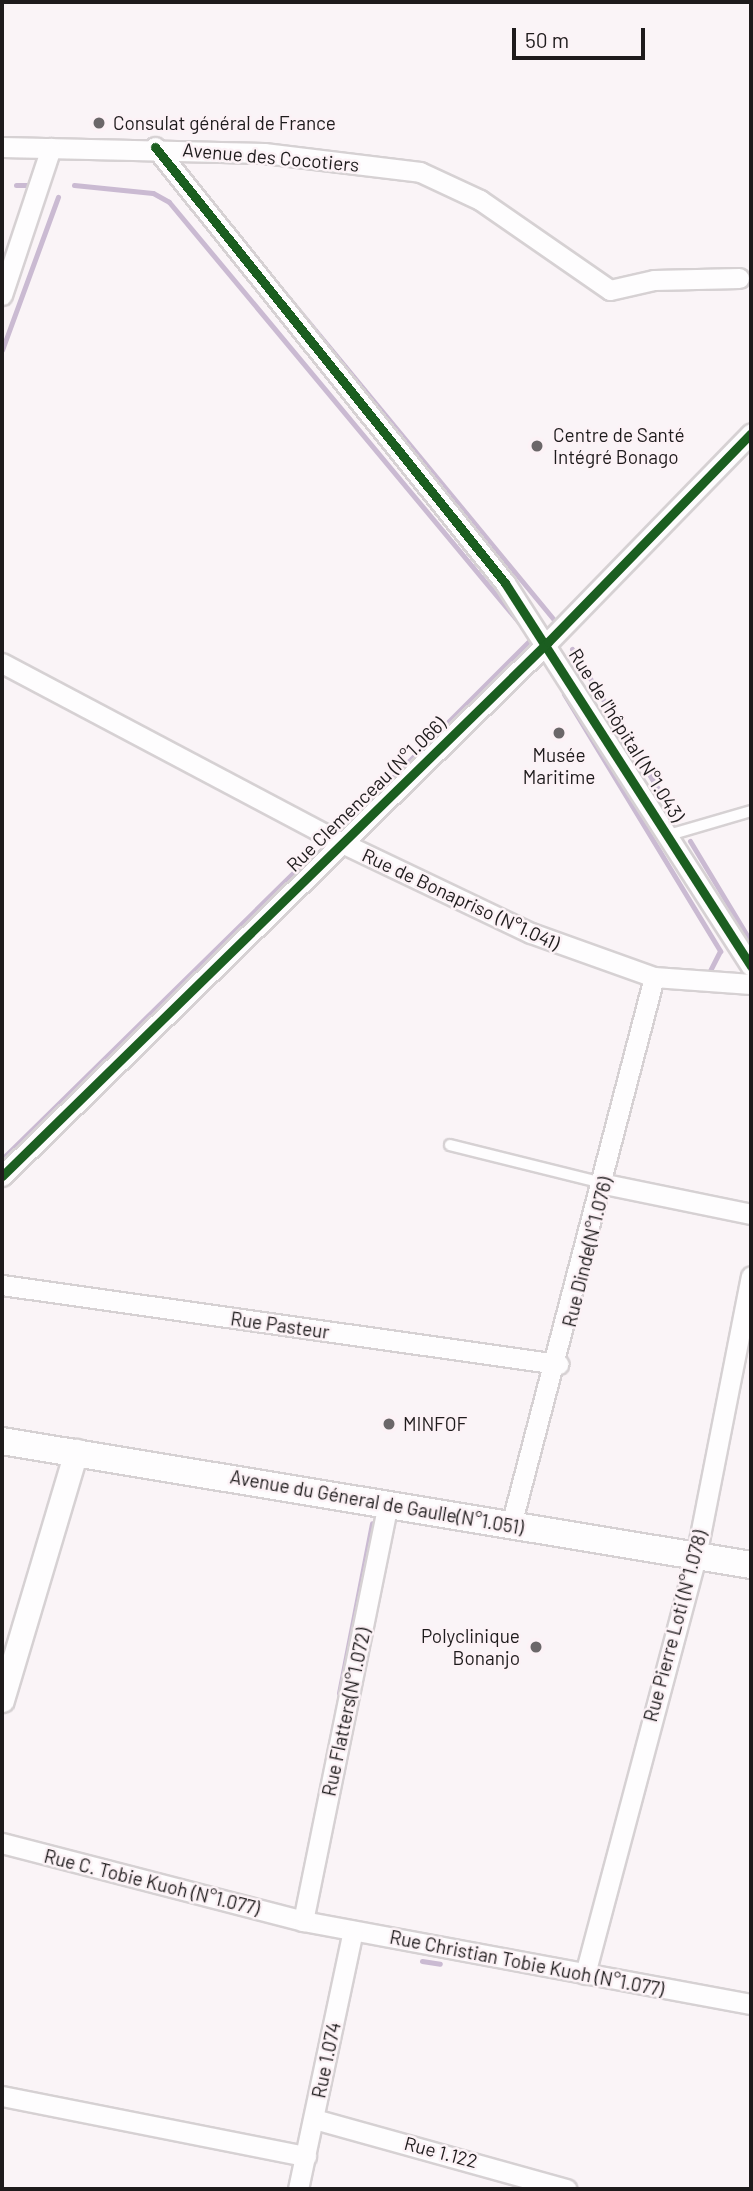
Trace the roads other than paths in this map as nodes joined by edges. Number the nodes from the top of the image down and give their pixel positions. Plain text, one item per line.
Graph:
1 (2, 147) edge
2 (155, 147) junction
3 (51, 148) junction
4 (738, 278) dead end
5 (2, 295) edge
6 (751, 433) edge
7 (548, 642) junction
8 (2, 663) edge
9 (751, 811) edge
10 (669, 835) junction
11 (342, 843) junction
12 (751, 967) edge
13 (653, 977) junction
14 (751, 984) edge
15 (450, 1145) dead end
16 (2, 1176) edge
17 (605, 1184) junction
18 (751, 1214) edge
19 (751, 1276) edge
20 (2, 1285) edge
21 (558, 1364) junction
22 (2, 1441) edge
23 (76, 1451) junction
24 (388, 1504) junction
25 (512, 1525) junction
26 (696, 1556) junction
27 (751, 1565) edge
28 (2, 1700) edge
29 (2, 1843) edge
30 (303, 1921) junction
31 (353, 1931) junction
32 (585, 1974) junction
33 (751, 2004) edge
34 (2, 2095) edge
35 (314, 2119) junction
36 (306, 2156) junction
37 (298, 2189) edge
38 (566, 2189) edge

1 - 3 street, Avenue des Cocotiers
2 - 3 street, Avenue des Cocotiers
2 - 4 street, Avenue des Cocotiers
2 - 7 street, Rue de l'hôpital (N°1.043)
3 - 5 street
6 - 7 street, Rue Clemenceau (N°1.066)
7 - 10 street, Rue de l'hôpital (N°1.043)
7 - 11 street, Rue Clemenceau (N°1.066)
8 - 11 street, Rue de Bonapriso (N°1.041)
9 - 10 lane
10 - 12 street, Rue de l'hôpital (N°1.043)
11 - 13 street, Rue de Bonapriso (N°1.041)
11 - 16 street, Rue Clemenceau (N°1.066)
13 - 14 street, Rue de Bonapriso (N°1.041)
13 - 17 street, Rue Dinde(N°1.076)
15 - 17 lane
17 - 18 street
17 - 21 street, Rue Dinde(N°1.076)
19 - 26 street, Rue Pierre Loti (N°1.078)
20 - 21 street, Rue Pasteur
21 - 25 street, Rue Dinde(N°1.076)
22 - 23 main road, Avenue du Géneral de Gaulle(N°1.051)
23 - 24 main road, Avenue du Géneral de Gaulle(N°1.051)
23 - 28 street
24 - 25 main road, Avenue du Géneral de Gaulle(N°1.051)
24 - 30 street, Rue Flatters(N°1.072)
25 - 26 main road, Avenue du Géneral de Gaulle(N°1.051)
26 - 27 main road, Avenue du Géneral de Gaulle(N°1.051)
26 - 32 street, Rue Pierre Loti (N°1.078)
29 - 30 street, Rue C. Tobie Kuoh (N°1.077)
30 - 31 street, Rue Christian Tobie Kuoh (N°1.077)
31 - 32 street, Rue Christian Tobie Kuoh (N°1.077)
31 - 35 street, Rue 1.074
32 - 33 street, Rue Christian Tobie Kuoh (N°1.077)
34 - 36 street
35 - 36 street, Rue 1.074
35 - 38 street, Rue 1.122
36 - 37 street, Rue 1.074

